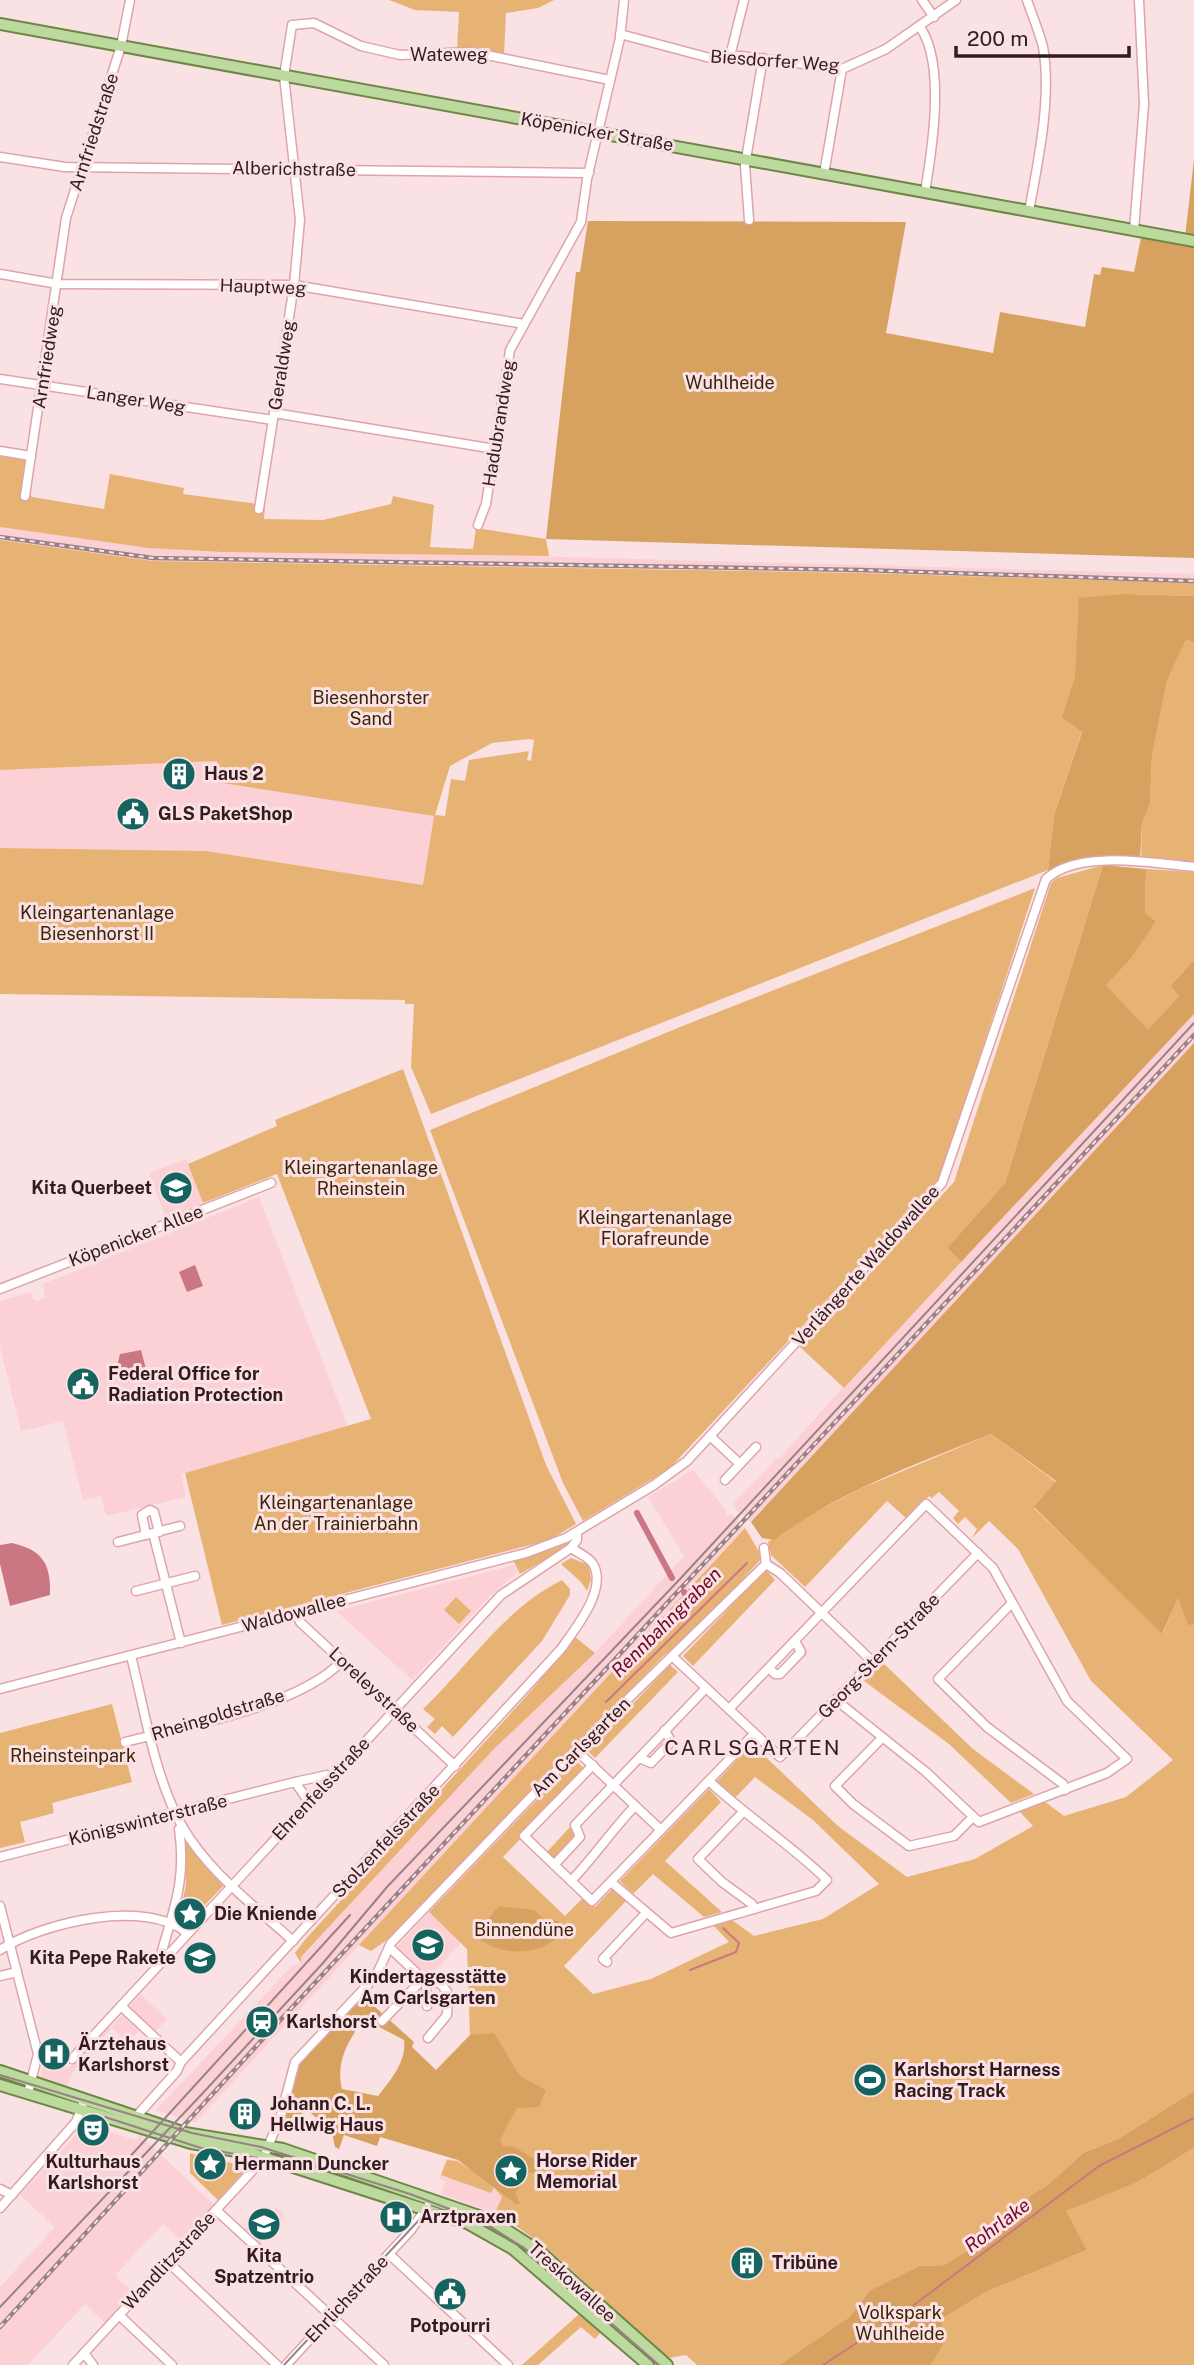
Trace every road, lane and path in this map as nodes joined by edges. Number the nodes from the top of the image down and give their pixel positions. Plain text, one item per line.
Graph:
1 (130, 0) edge
2 (624, 0) edge
3 (744, 0) edge
4 (922, 0) edge
5 (956, 0) edge
6 (1027, 0) edge
7 (1139, 0) edge
8 (934, 17) junction
9 (0, 24) edge
10 (292, 24) joint
11 (920, 27) junction
12 (620, 34) junction
13 (122, 42) junction
14 (730, 57) junction
15 (763, 58) junction
16 (842, 69) junction
17 (284, 76) junction
18 (610, 80) junction
19 (598, 132) junction
20 (0, 157) edge
21 (746, 159) junction
22 (83, 166) junction
23 (295, 169) junction
24 (589, 173) junction
25 (824, 174) junction
26 (925, 192) junction
27 (1029, 211) junction
28 (66, 218) joint
29 (749, 220) dead end
30 (1134, 230) junction
31 (1194, 241) edge
32 (0, 274) edge
33 (58, 284) junction
34 (294, 285) junction
35 (524, 324) junction
36 (0, 379) edge
37 (42, 385) junction
38 (273, 417) junction
39 (495, 449) junction
40 (0, 451) edge
41 (32, 456) junction
42 (25, 496) dead end
43 (259, 509) dead end
44 (478, 525) dead end
45 (1194, 867) edge
46 (271, 1183) dead end
47 (0, 1289) edge
48 (710, 1436) junction
49 (756, 1447) dead end
50 (740, 1464) junction
51 (725, 1480) dead end
52 (180, 1526) dead end
53 (580, 1530) junction
54 (153, 1533) junction
55 (118, 1542) dead end
56 (571, 1548) junction
57 (764, 1548) dead end
58 (978, 1553) junction
59 (766, 1564) junction
60 (195, 1576) dead end
61 (166, 1583) junction
62 (136, 1591) dead end
63 (1012, 1603) junction
64 (822, 1613) junction
65 (296, 1614) junction
66 (181, 1643) junction
67 (131, 1656) junction
68 (672, 1656) junction
69 (343, 1660) junction
70 (873, 1662) junction
71 (706, 1688) junction
72 (0, 1689) edge
73 (836, 1700) junction
74 (395, 1709) junction
75 (729, 1709) junction
76 (754, 1734) junction
77 (152, 1735) junction
78 (882, 1738) junction
79 (125, 1742) dead end
80 (576, 1750) junction
81 (593, 1765) junction
82 (455, 1766) junction
83 (331, 1778) junction
84 (709, 1781) junction
85 (295, 1782) junction
86 (613, 1785) junction
87 (1065, 1790) junction
88 (309, 1802) junction
89 (635, 1805) junction
90 (743, 1812) junction
91 (176, 1813) junction
92 (972, 1817) junction
93 (182, 1826) junction
94 (661, 1830) junction
95 (0, 1857) edge
96 (554, 1865) junction
97 (571, 1881) junction
98 (611, 1882) junction
99 (232, 1886) junction
100 (0, 1906) edge
101 (754, 1909) junction
102 (646, 1913) junction
103 (172, 1924) junction
104 (187, 1933) junction
105 (293, 1941) junction
106 (10, 1944) junction
107 (389, 1947) junction
108 (0, 1950) edge
109 (607, 1962) dead end
110 (159, 1963) junction
111 (17, 1972) junction
112 (0, 1976) edge
113 (425, 1981) junction
114 (121, 2006) junction
115 (427, 2006) dead end
116 (383, 2021) dead end
117 (428, 2038) dead end
118 (72, 2059) dead end
119 (181, 2062) junction
120 (0, 2071) edge
121 (32, 2081) junction
122 (0, 2085) edge
123 (28, 2093) junction
124 (85, 2098) junction
125 (82, 2110) junction
126 (133, 2120) junction
127 (270, 2145) junction
128 (264, 2157) junction
129 (0, 2189) edge
130 (12, 2195) junction
131 (432, 2198) junction
132 (0, 2208) edge
133 (426, 2209) junction
134 (216, 2210) junction
135 (389, 2254) junction
136 (168, 2262) junction
137 (119, 2315) junction
138 (331, 2316) junction
139 (84, 2353) junction
140 (73, 2365) edge
141 (93, 2365) edge
142 (172, 2365) edge
143 (277, 2365) edge
144 (286, 2365) edge
145 (384, 2365) edge
146 (508, 2365) edge
147 (649, 2365) edge
148 (667, 2365) edge

1 - 13 street, Arnfriedstraße
2 - 12 street, Hadubrandweg
3 - 14 street
4 - 8 street
5 - 8 street, Biesdorfer Weg
6 - 27 street
7 - 30 street
8 - 11 street, Biesdorfer Weg
9 - 13 main road, Köpenicker Straße
10 - 17 street, Geraldweg
10 - 18 street, Wateweg
11 - 16 street, Biesdorfer Weg
11 - 26 street
12 - 14 street, Biesdorfer Weg
12 - 18 street, Hadubrandweg
13 - 17 main road, Köpenicker Straße
13 - 22 street, Arnfriedstraße
14 - 15 street, Biesdorfer Weg
15 - 16 street, Biesdorfer Weg
15 - 21 street
16 - 25 street
17 - 19 main road, Köpenicker Straße
17 - 23 street, Geraldweg
18 - 19 street, Hadubrandweg
19 - 21 main road, Köpenicker Straße
19 - 24 street, Hadubrandweg
20 - 22 street, Alberichstraße
21 - 25 main road, Köpenicker Straße
21 - 29 street
22 - 23 street, Alberichstraße
22 - 28 street, Arnfriedstraße
23 - 24 street, Alberichstraße
23 - 34 street, Geraldweg
24 - 35 street, Hadubrandweg
25 - 26 main road, Köpenicker Straße
26 - 27 main road, Köpenicker Straße
27 - 30 main road, Köpenicker Straße
28 - 33 street, Arnfriedweg
30 - 31 main road, Köpenicker Straße
32 - 33 street, Hauptweg
33 - 34 street, Hauptweg
33 - 37 street, Arnfriedweg
34 - 35 street, Hauptweg
34 - 38 street, Geraldweg
35 - 39 street, Hadubrandweg
36 - 37 street, Langer Weg
37 - 38 street, Langer Weg
37 - 41 street, Arnfriedweg
38 - 39 street, Langer Weg
38 - 43 street, Geraldweg
39 - 44 street, Hadubrandweg
40 - 41 street
41 - 42 street, Arnfriedweg
45 - 48 street, Verlängerte Waldowallee
46 - 47 street, Köpenicker Allee
48 - 50 street
48 - 53 street, Verlängerte Waldowallee
49 - 50 street
50 - 51 street
52 - 54 street
53 - 56 street
53 - 65 street, Waldowallee
54 - 55 street
54 - 61 street
56 - 74 street, Ehrenfelsstraße
56 - 82 street, Stolzenfelsstraße
57 - 59 street
58 - 63 street
58 - 64 street
58 - 70 street, Georg-Stern-Straße
59 - 64 street
59 - 68 street, Am Carlsgarten
60 - 61 street
61 - 62 street
61 - 66 street
63 - 87 street
63 - 87 street
64 - 70 street
64 - 75 street
65 - 66 street, Waldowallee
65 - 69 street, Loreleystraße
66 - 67 street, Waldowallee
67 - 72 street, Waldowallee
67 - 77 street
68 - 71 street
68 - 80 street, Am Carlsgarten
69 - 74 street, Loreleystraße
69 - 77 street, Rheingoldstraße
70 - 73 street, Georg-Stern-Straße
71 - 75 street
71 - 86 street
73 - 76 street, Georg-Stern-Straße
73 - 78 street
74 - 82 street, Loreleystraße
74 - 83 street, Ehrenfelsstraße
75 - 76 street
76 - 84 street
77 - 79 street, Rheingoldstraße
77 - 91 street
78 - 92 street
78 - 92 street
80 - 81 street
80 - 107 street, Am Carlsgarten
81 - 86 street
81 - 96 street
82 - 105 street, Stolzenfelsstraße
83 - 85 street, Königswinterstraße
83 - 88 street, Ehrenfelsstraße
84 - 90 street
84 - 94 street
85 - 88 street
85 - 91 street, Königswinterstraße
86 - 89 street
86 - 96 street
87 - 92 street
88 - 99 street, Ehrenfelsstraße
89 - 94 street
89 - 97 street
90 - 101 street
90 - 101 street
91 - 93 street
91 - 95 street, Königswinterstraße
93 - 99 street
93 - 103 street
94 - 98 street
96 - 97 street
97 - 98 street
98 - 102 street
99 - 104 street, Ehrenfelsstraße
99 - 105 street
100 - 106 street
101 - 102 street
102 - 109 street
103 - 104 street
103 - 106 street
103 - 110 street
104 - 110 street, Ehrenfelsstraße
105 - 119 street, Stolzenfelsstraße
106 - 108 street
106 - 111 street
107 - 113 street
107 - 127 street, Am Carlsgarten
110 - 114 street, Ehrenfelsstraße
111 - 112 street
111 - 121 street
113 - 115 street
113 - 116 street
113 - 117 street
114 - 118 street, Ehrenfelsstraße
114 - 119 street
119 - 126 street, Stolzenfelsstraße
120 - 121 main road, Treskowallee
121 - 123 street
121 - 124 main road, Treskowallee
122 - 123 main road, Treskowallee
123 - 125 main road, Treskowallee
124 - 125 street
124 - 126 main road, Treskowallee
125 - 126 main road, Treskowallee
125 - 130 street
126 - 127 main road, Treskowallee
126 - 128 main road, Treskowallee
127 - 128 street
127 - 131 main road, Treskowallee
128 - 133 main road, Treskowallee
128 - 134 street, Wandlitzstraße
129 - 130 street
130 - 132 street
131 - 133 street, Ehrlichstraße
131 - 148 main road, Treskowallee
133 - 135 street, Ehrlichstraße
133 - 147 main road, Treskowallee
134 - 136 street, Wandlitzstraße
134 - 138 street
135 - 138 street, Ehrlichstraße
135 - 146 street
136 - 137 street, Wandlitzstraße
136 - 143 street
137 - 139 street, Wandlitzstraße
137 - 142 street
138 - 144 street, Ehrlichstraße
138 - 145 street
139 - 140 street, Wandlitzstraße
139 - 141 street

